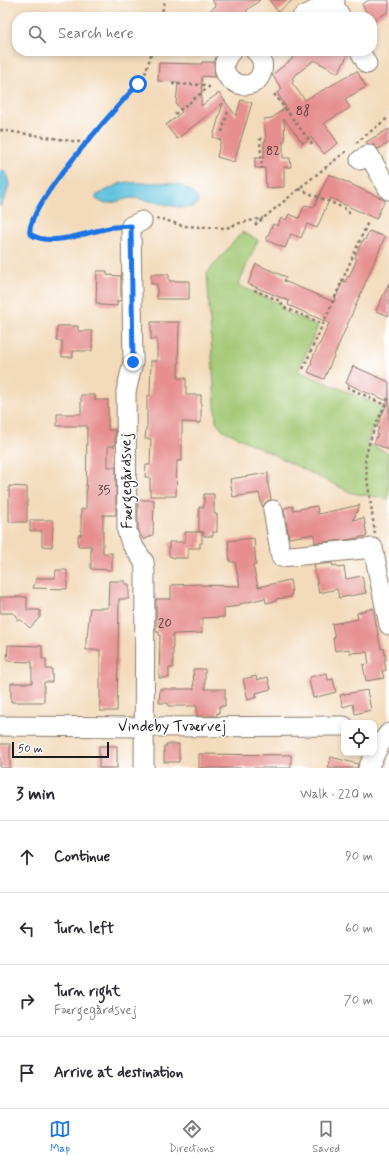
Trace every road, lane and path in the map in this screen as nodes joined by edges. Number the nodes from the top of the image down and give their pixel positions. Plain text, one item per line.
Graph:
1 (165, 0) edge
2 (335, 5) edge
3 (161, 12) edge
4 (316, 12) edge
5 (150, 56) edge
6 (228, 56) edge
7 (259, 56) edge
8 (172, 84) dead end
9 (274, 94) dead end
10 (228, 111) dead end
11 (175, 114) dead end
12 (389, 117) edge
13 (0, 130) edge
14 (222, 132) dead end
15 (262, 138) dead end
16 (87, 143) junction
17 (312, 144) dead end
18 (355, 150) junction
19 (262, 169) dead end
20 (299, 189) junction
21 (389, 190) edge
22 (350, 214) dead end
23 (264, 218) junction
24 (368, 222) dead end
25 (137, 224) junction
26 (255, 226) dead end
27 (254, 290) dead end
28 (323, 324) junction
29 (303, 369) dead end
30 (347, 388) dead end
31 (389, 396) edge
32 (385, 405) junction
33 (273, 510) dead end
34 (373, 548) junction
35 (389, 625) edge
36 (0, 726) edge
37 (341, 726) edge
38 (144, 727) junction
39 (381, 739) edge
40 (144, 768) edge
41 (368, 768) edge

1 - 3 path
2 - 4 street
5 - 16 path
6 - 7 street
8 - 11 path
9 - 17 path
10 - 14 path
12 - 18 path
13 - 16 path
15 - 19 path
16 - 25 path
18 - 20 path
18 - 21 street
20 - 22 path
20 - 23 path
23 - 25 path
23 - 26 path
24 - 28 path
25 - 38 street, Færgegårdsvej
27 - 28 path
28 - 29 path
30 - 32 path
31 - 32 path
32 - 34 path
33 - 34 street
34 - 35 street
36 - 38 street, Vindeby Tværvej
37 - 38 street, Vindeby Tværvej
38 - 40 street, Færgegårdsvej
39 - 41 street

